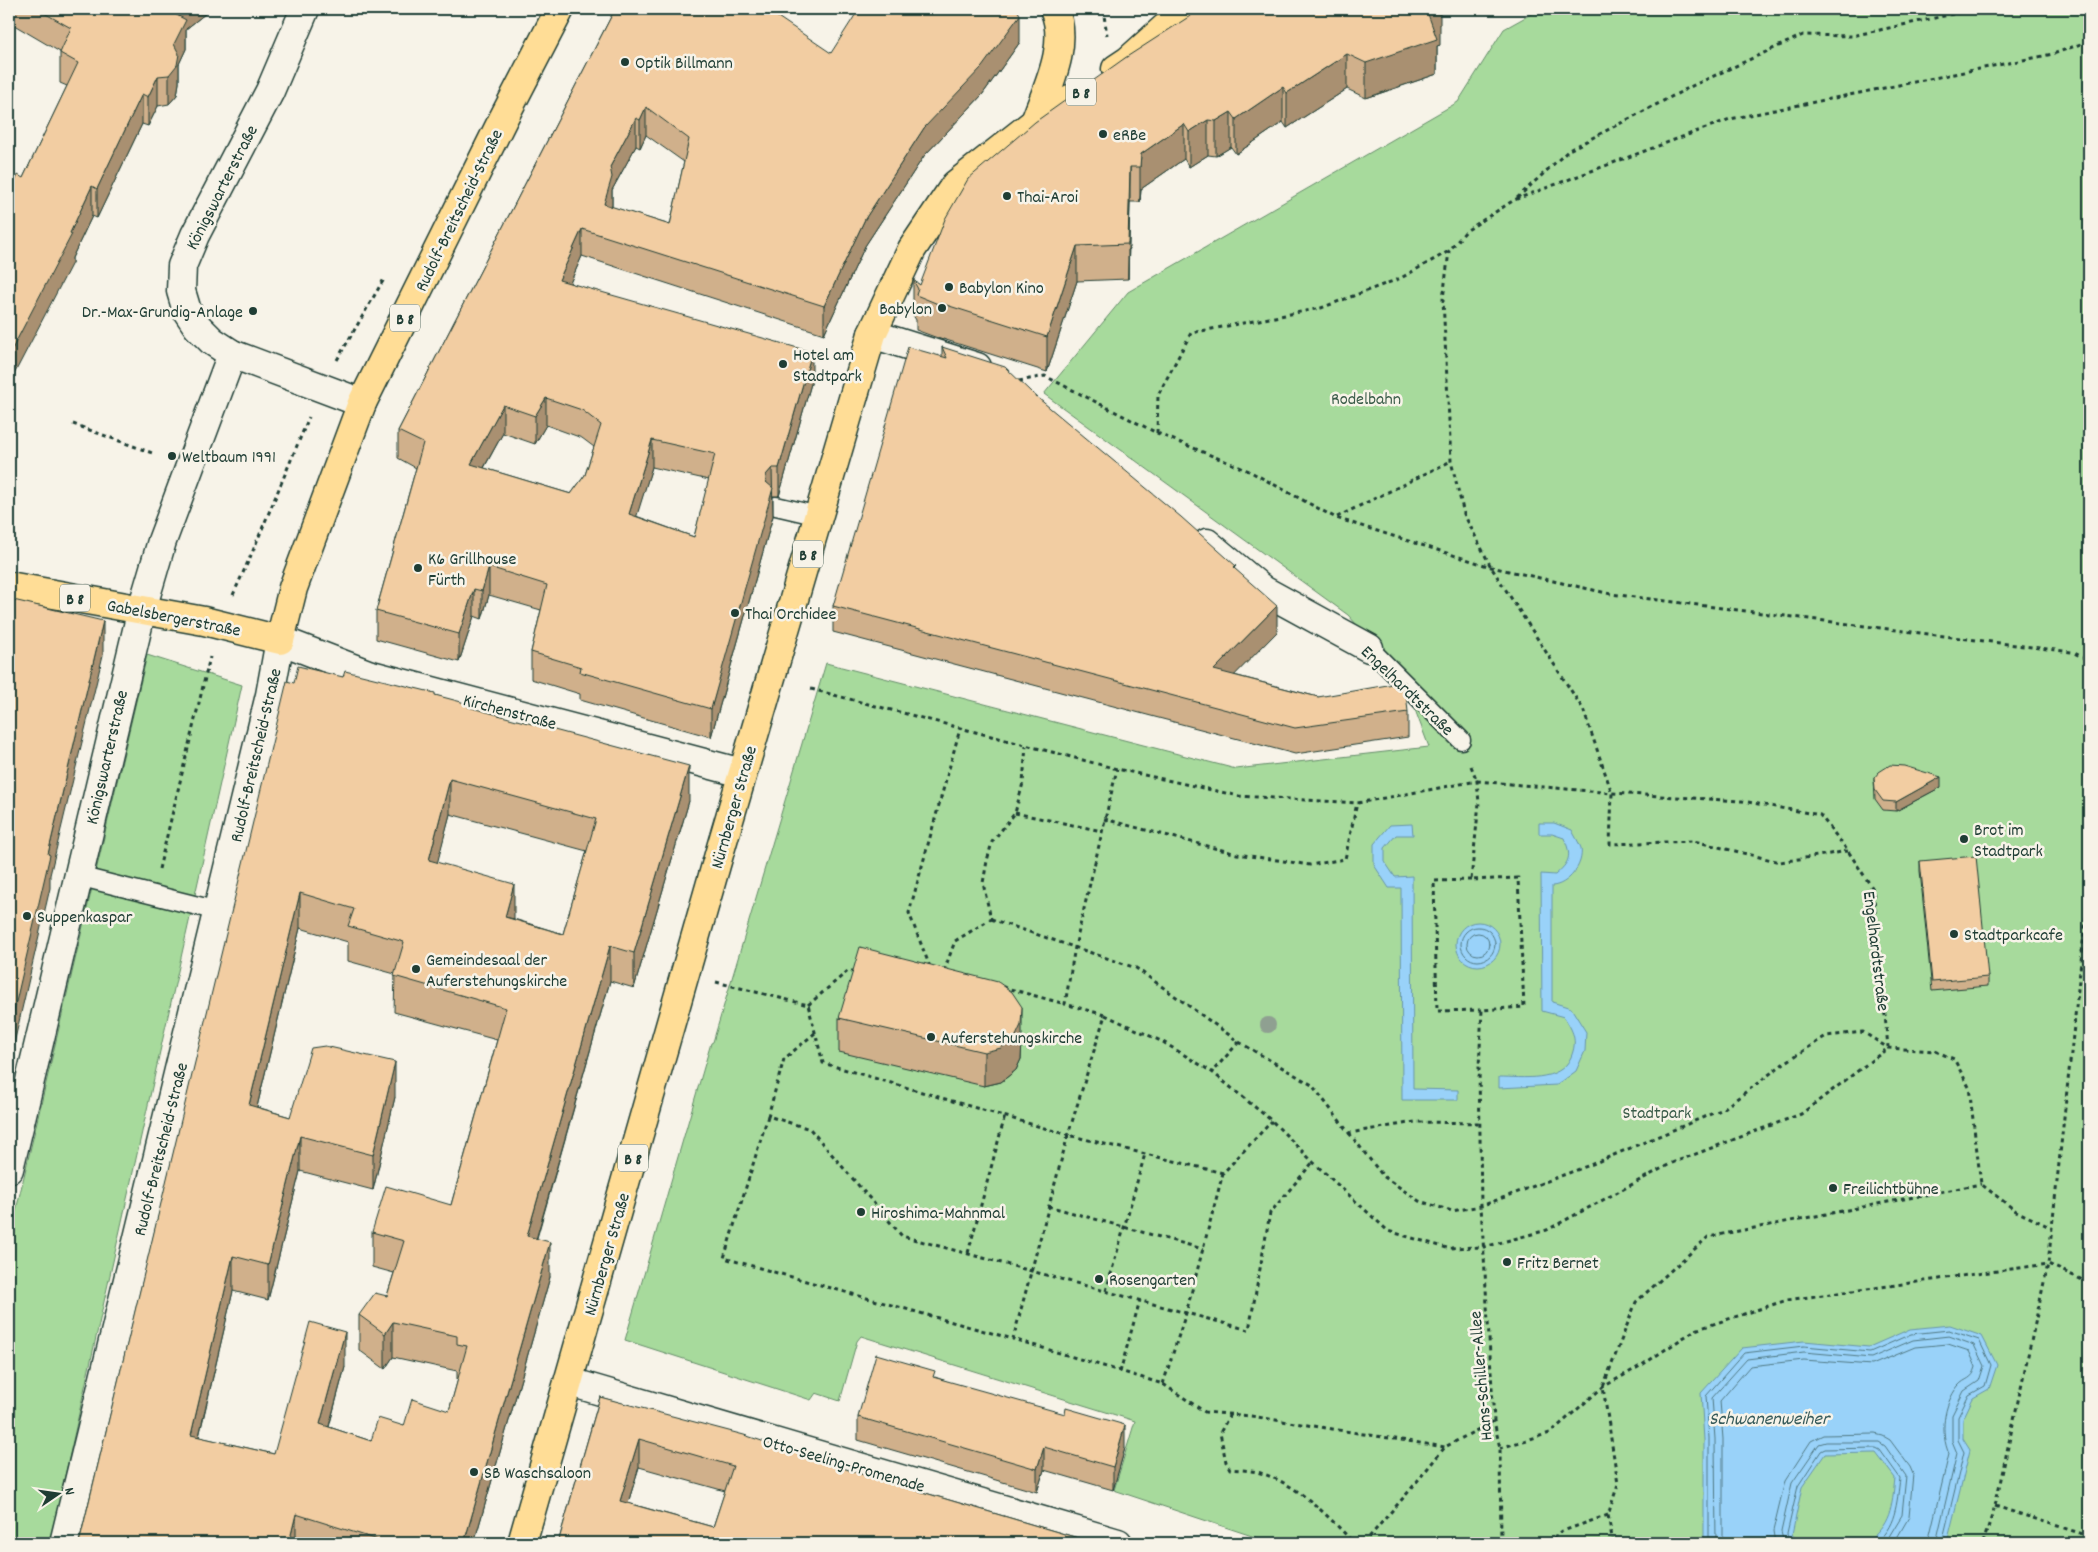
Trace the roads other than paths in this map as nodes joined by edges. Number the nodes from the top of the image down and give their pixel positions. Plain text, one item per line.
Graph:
1 (304, 9) edge
2 (560, 9) edge
3 (1054, 9) edge
4 (1186, 9) edge
5 (1035, 122) junction
6 (872, 334) junction
7 (232, 354) junction
8 (1019, 381) edge
9 (362, 403) junction
10 (776, 506) dead end
11 (819, 516) junction
12 (1187, 527) edge
13 (9, 586) edge
14 (142, 609) junction
15 (280, 640) junction
16 (1368, 648) joint
17 (1460, 740) road end
18 (742, 773) junction
19 (78, 876) junction
20 (218, 912) junction
21 (9, 1170) edge
22 (570, 1382) junction
23 (64, 1543) edge
24 (522, 1543) edge
25 (1118, 1543) edge

1 - 7 street, Königswarterstraße
2 - 9 main road, Rudolf-Breitscheid-Straße / B 8
3 - 5 main road
4 - 5 main road, B 8
5 - 6 main road, Nürnberger Straße / B 8
6 - 8 street
6 - 11 main road, Nürnberger Straße / B 8
7 - 9 street, Königswarterstraße
7 - 14 street, Königswarterstraße
9 - 15 main road, Rudolf-Breitscheid-Straße / B 8
10 - 11 lane
11 - 18 main road, Nürnberger Straße / B 8
12 - 16 street, Engelhardtstraße
13 - 14 main road, Gabelsbergerstraße / B 8
14 - 15 main road, Gabelsbergerstraße / B 8
14 - 19 street, Königswarterstraße
15 - 18 street, Kirchenstraße
15 - 20 street, Rudolf-Breitscheid-Straße
16 - 17 lane, Engelhardtstraße
18 - 22 main road, Nürnberger Straße / B 8
19 - 20 lane
19 - 21 street, Königswarterstraße
20 - 23 street, Rudolf-Breitscheid-Straße
22 - 24 main road, Nürnberger Straße / B 8
22 - 25 street, Otto-Seeling-Promenade

